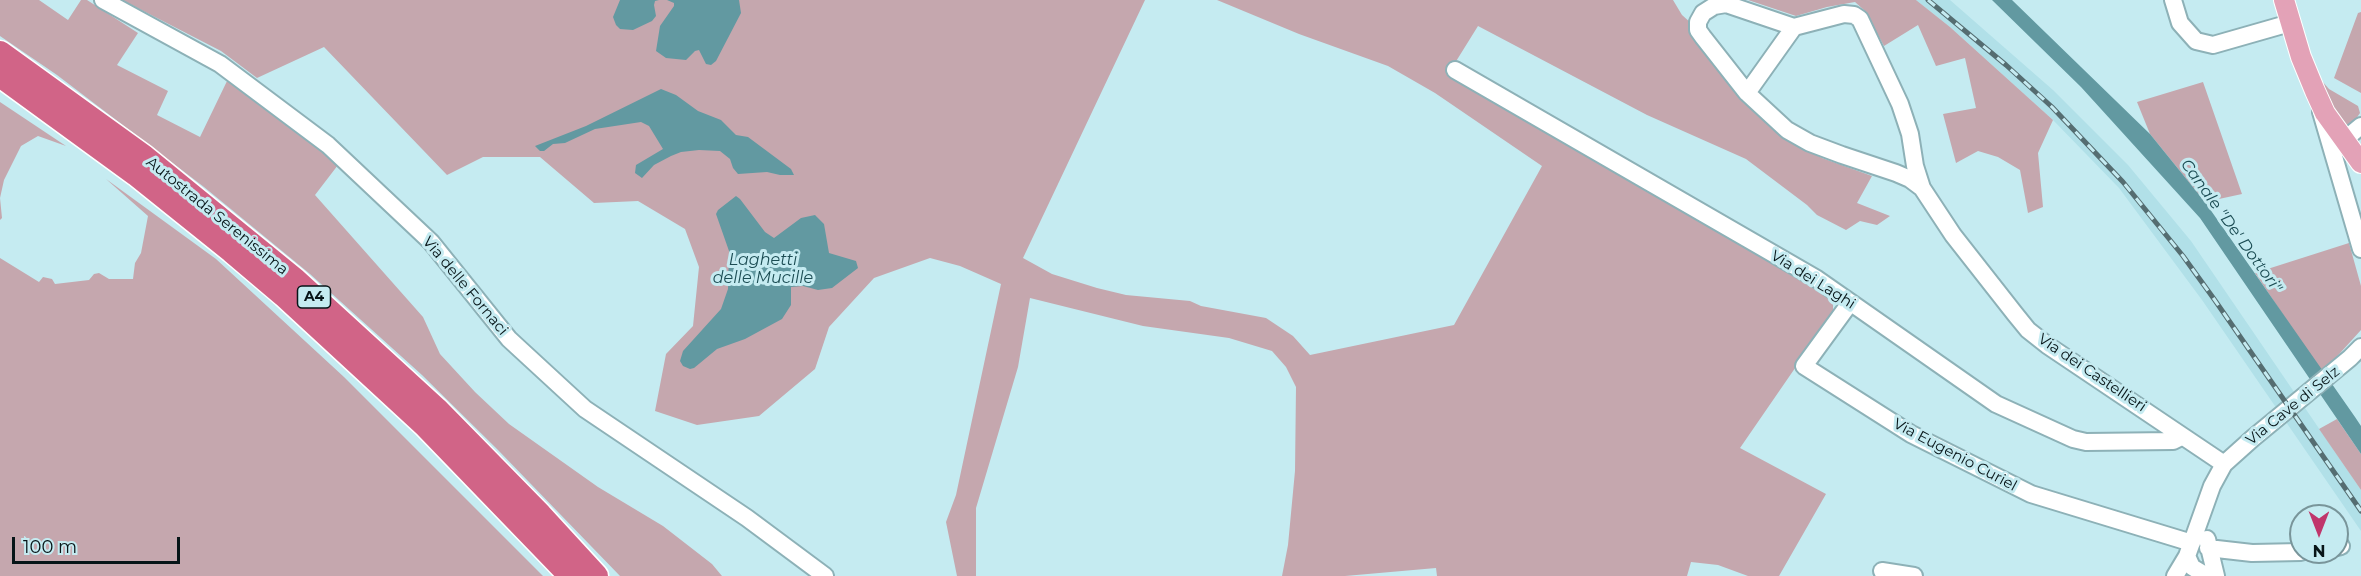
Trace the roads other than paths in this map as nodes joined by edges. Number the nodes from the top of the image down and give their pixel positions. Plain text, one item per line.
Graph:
1 (103, 0) edge
2 (2173, 0) edge
3 (2284, 0) edge
4 (1713, 3) edge
5 (2290, 23) junction
6 (1794, 27) junction
7 (0, 53) edge
8 (1455, 70) dead end
9 (0, 75) edge
10 (2315, 91) junction
11 (1748, 93) junction
12 (2361, 126) edge
13 (2344, 140) junction
14 (2361, 163) edge
15 (1922, 188) junction
16 (2361, 249) edge
17 (1850, 303) junction
18 (2361, 347) edge
19 (2181, 437) junction
20 (2224, 464) junction
21 (2196, 549) junction
22 (2289, 552) edge
23 (1882, 571) dead end
24 (2212, 573) edge
25 (571, 576) edge
26 (596, 576) edge
27 (825, 576) edge
28 (1914, 576) edge
29 (2175, 576) edge

1 - 27 street, Via delle Fornaci
2 - 5 street
3 - 5 main road
4 - 6 street, Via dei Castellieri
4 - 11 street, Via dei Castellieri
5 - 10 main road
6 - 11 street
6 - 15 street, Via dei Castellieri
7 - 26 highway, Autostrada Serenissima / A4
8 - 17 street, Via dei Laghi
9 - 25 highway, Autostrada Serenissima / A4
10 - 13 main road
10 - 16 street
11 - 15 street, Via dei Castellieri
12 - 13 street
13 - 14 main road
15 - 19 street, Via dei Castellieri
17 - 19 street, Via dei Laghi
17 - 21 street, Via Eugenio Curiel
18 - 20 street, Via Cave di Selz
19 - 20 street, Via dei Castellieri
20 - 21 street
21 - 22 street
21 - 24 street
21 - 24 street
21 - 29 street
23 - 28 street

